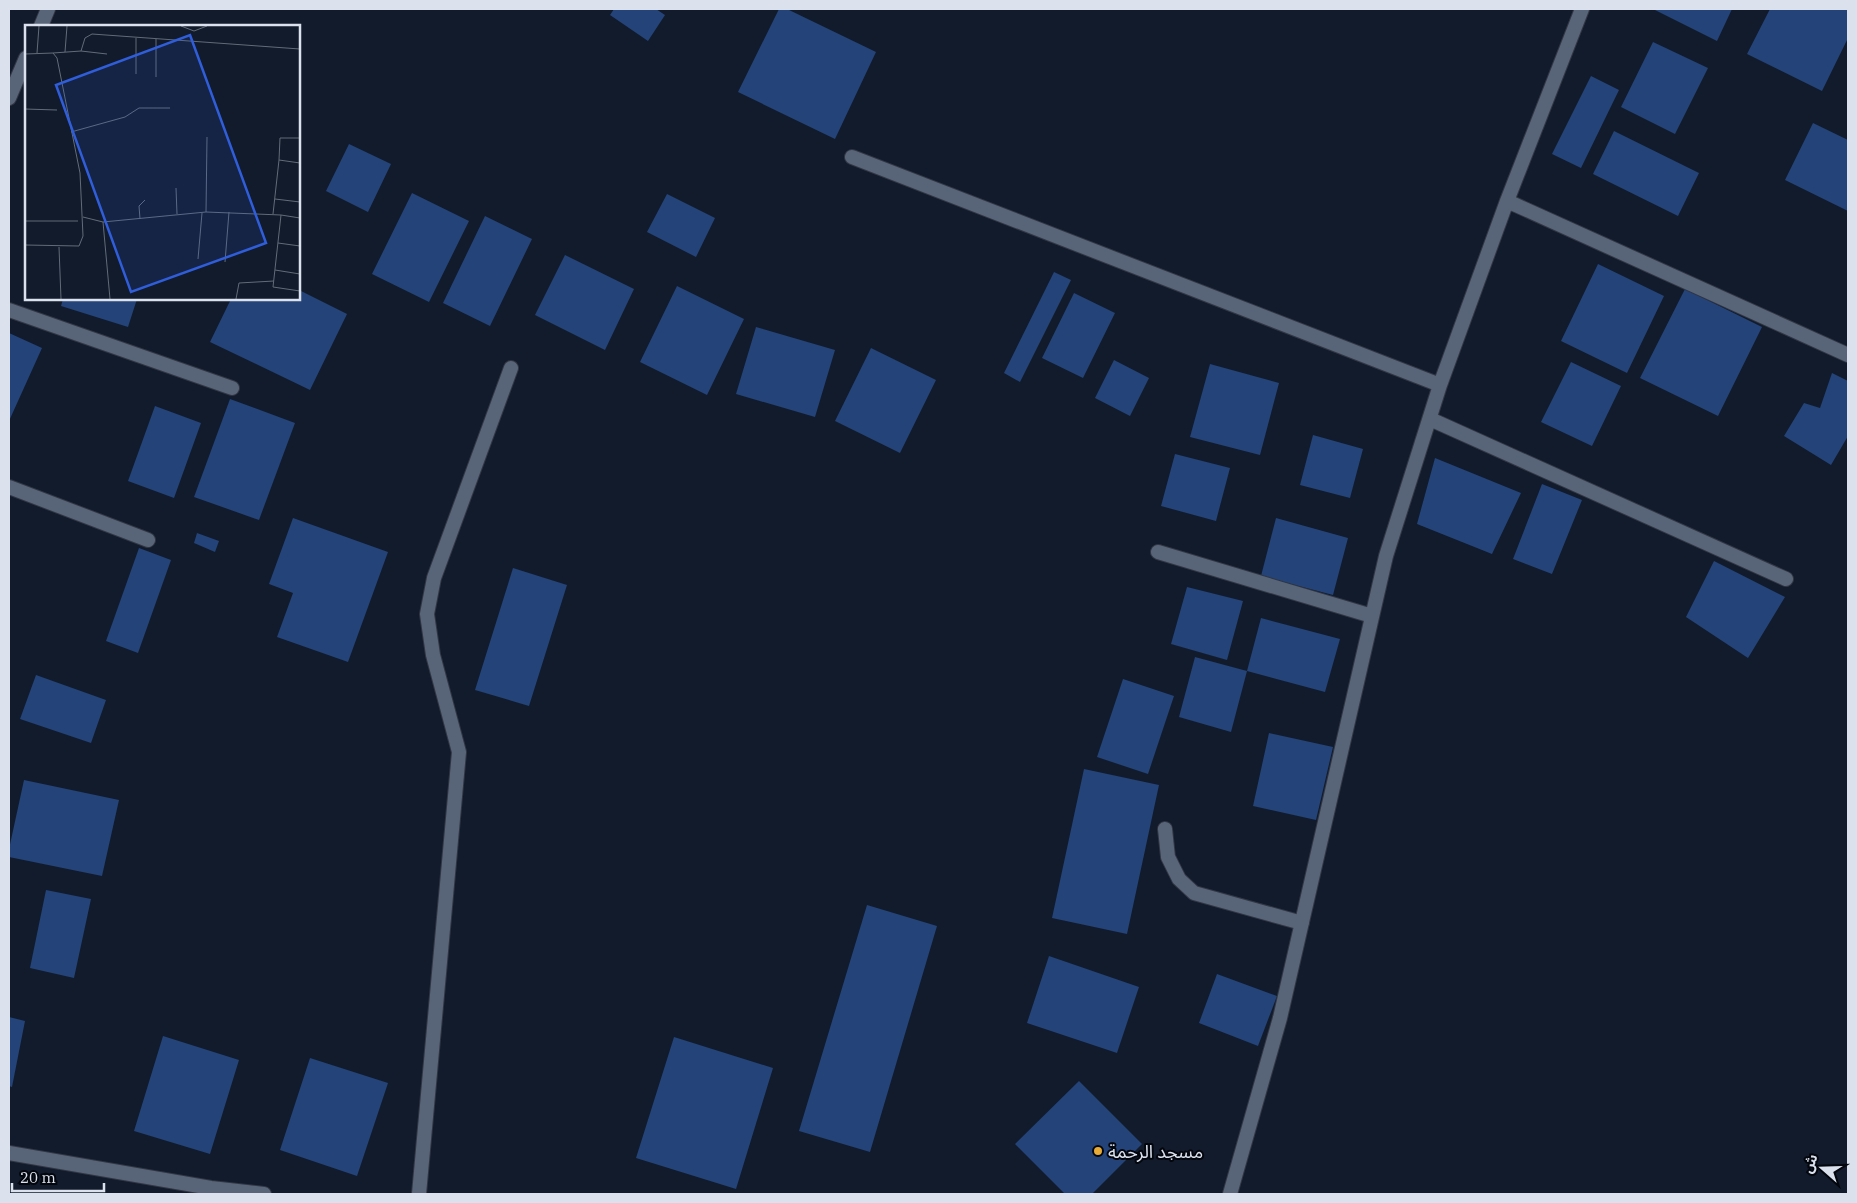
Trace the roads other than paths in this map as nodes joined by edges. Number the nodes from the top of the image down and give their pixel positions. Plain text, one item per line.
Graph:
1 (48, 9) edge
2 (1582, 9) edge
3 (41, 25) edge
4 (25, 60) edge
5 (9, 98) edge
6 (852, 157) dead end
7 (1507, 201) junction
8 (9, 310) edge
9 (1848, 355) edge
10 (511, 368) dead end
11 (1440, 385) junction
12 (232, 388) dead end
13 (1430, 419) junction
14 (9, 487) edge
15 (148, 540) dead end
16 (1158, 552) dead end
17 (1786, 579) dead end
18 (1372, 616) junction
19 (1165, 829) dead end
20 (1302, 923) junction
21 (9, 1153) edge
22 (264, 1194) edge
23 (419, 1194) edge
24 (1230, 1194) edge

1 - 3 street
2 - 7 street
4 - 5 street
6 - 11 street
7 - 9 street
7 - 11 street
8 - 12 street
10 - 23 street
11 - 13 street
13 - 17 street
13 - 18 street
14 - 15 street
16 - 18 street
18 - 20 street
19 - 20 street
20 - 24 street
21 - 22 street

